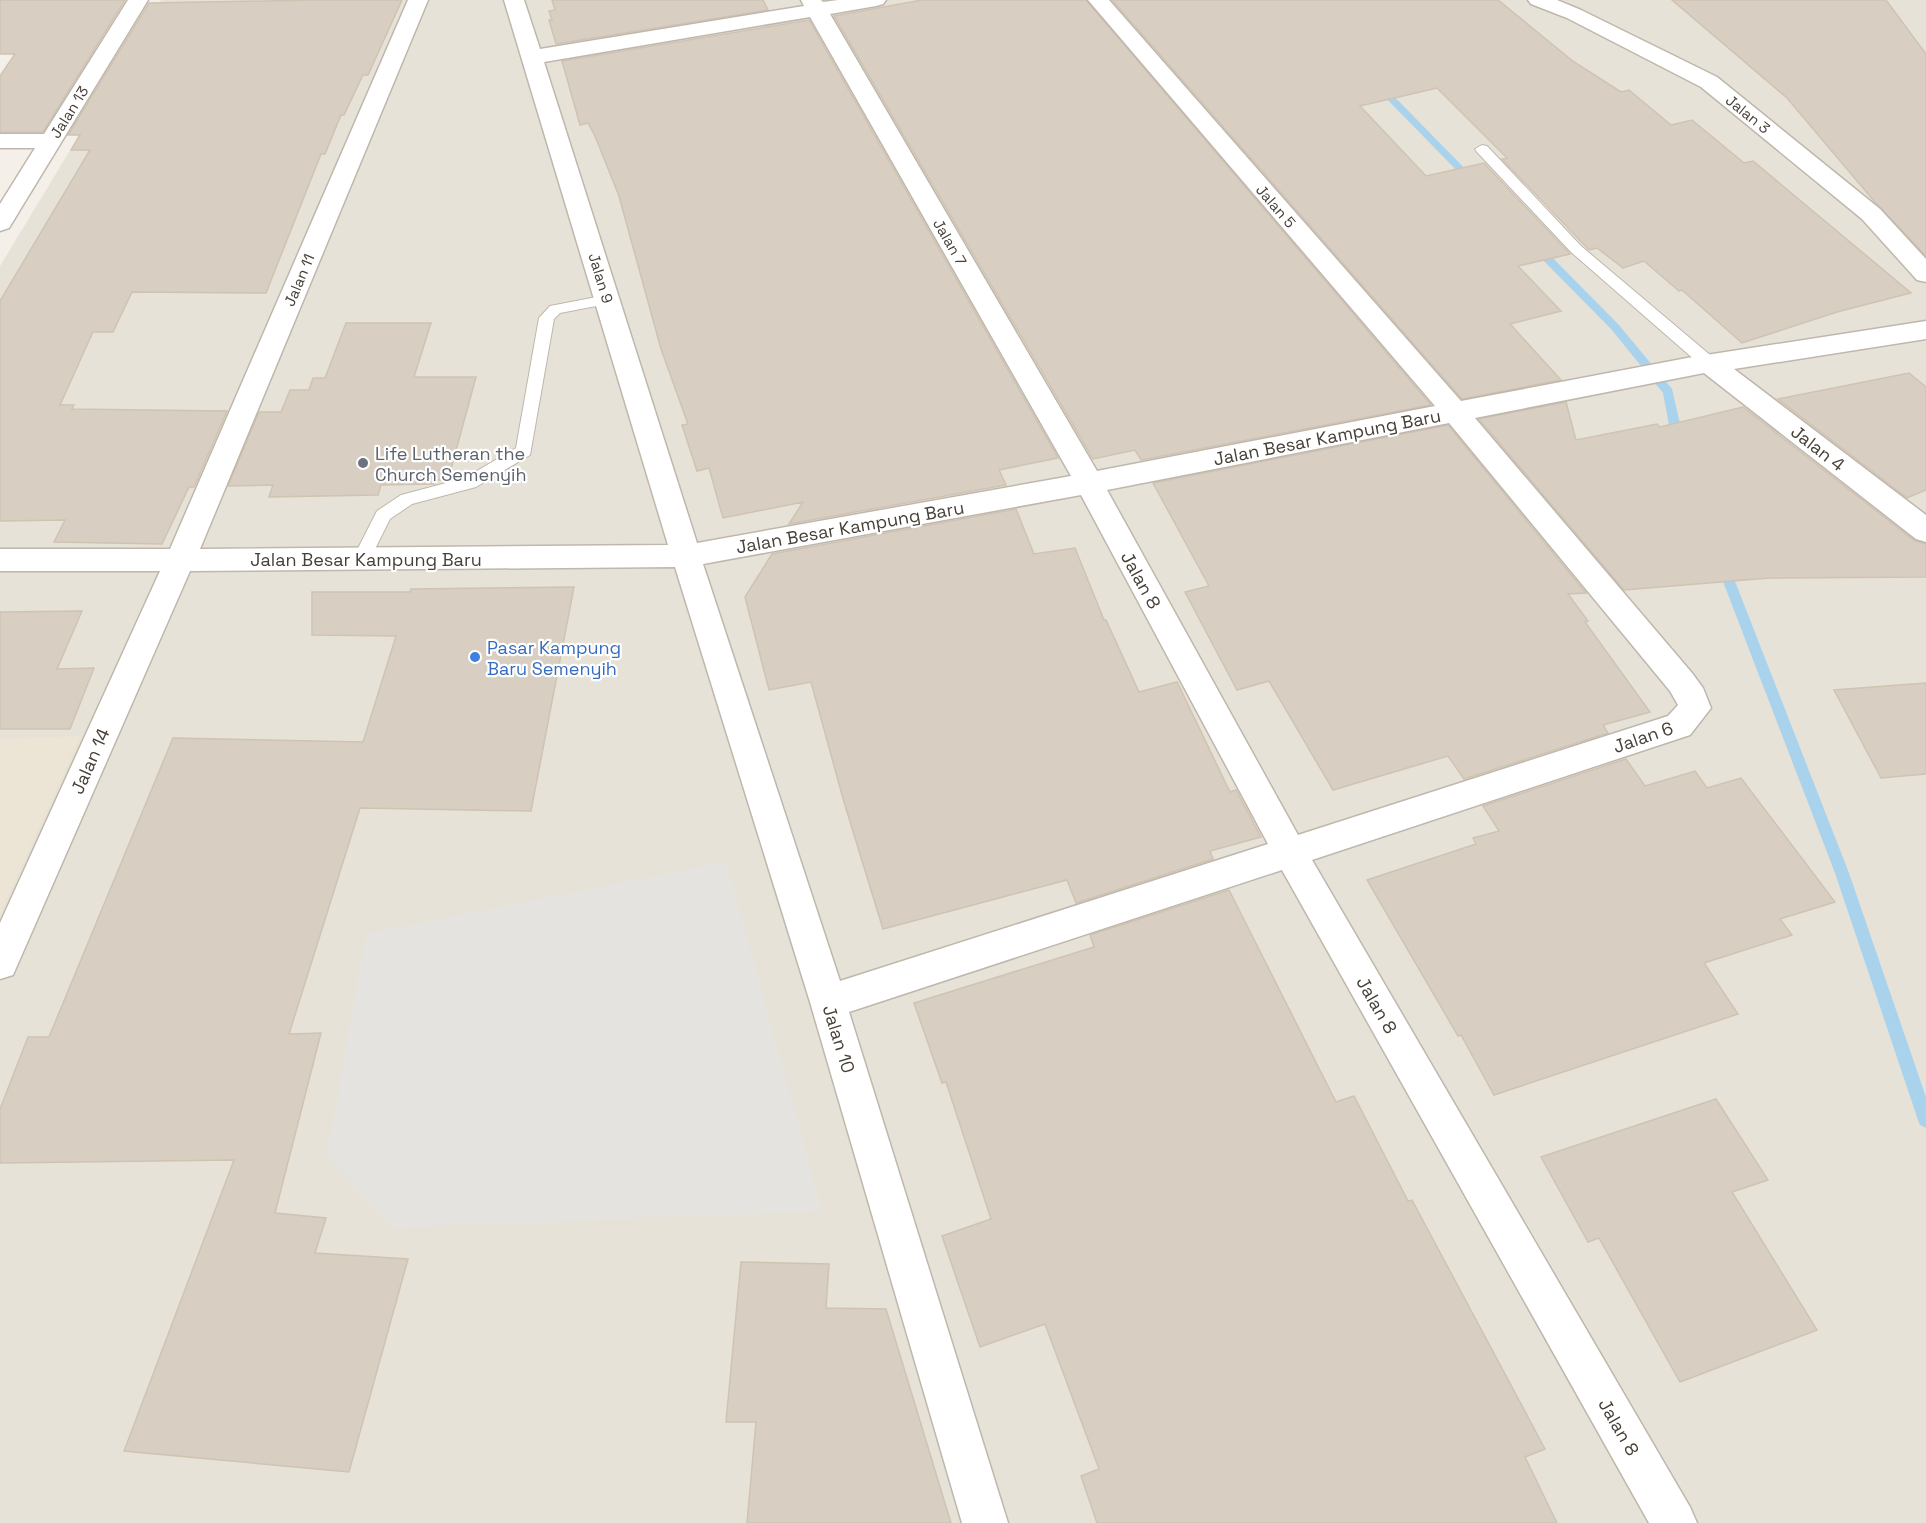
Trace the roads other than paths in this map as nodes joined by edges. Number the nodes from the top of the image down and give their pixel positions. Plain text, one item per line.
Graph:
1 (138, 0) edge
2 (417, 0) edge
3 (514, 0) edge
4 (876, 0) edge
5 (1098, 0) edge
6 (1538, 0) edge
7 (814, 5) edge
8 (532, 57) junction
9 (0, 141) edge
10 (51, 141) junction
11 (1482, 150) dead end
12 (0, 223) edge
13 (1926, 274) edge
14 (607, 300) junction
15 (1926, 330) edge
16 (1699, 366) junction
17 (1455, 412) junction
18 (1089, 483) junction
19 (1926, 531) edge
20 (686, 556) junction
21 (0, 560) edge
22 (180, 560) junction
23 (361, 560) junction
24 (1289, 851) junction
25 (0, 963) edge
26 (828, 1002) junction
27 (985, 1523) edge
28 (1674, 1523) edge

1 - 10 street, Jalan 13
2 - 22 street, Jalan 11
3 - 8 street, Jalan 9
4 - 7 street
5 - 17 street, Jalan 5
6 - 13 street, Jalan 3
7 - 8 street
7 - 18 street, Jalan 7
8 - 14 street, Jalan 9
9 - 10 street
10 - 12 street, Jalan 13
11 - 16 lane
14 - 20 street, Jalan 9
14 - 23 lane
15 - 16 street, Jalan Besar Kampung Baru
16 - 17 street, Jalan Besar Kampung Baru
16 - 19 street, Jalan 4
17 - 18 street, Jalan Besar Kampung Baru
17 - 24 street, Jalan 6
18 - 20 street, Jalan Besar Kampung Baru
18 - 24 street, Jalan 8
20 - 23 street, Jalan Besar Kampung Baru
20 - 26 street, Jalan 10
21 - 22 street, Jalan Besar Kampung Baru
22 - 23 street, Jalan Besar Kampung Baru
22 - 25 street, Jalan 14
24 - 26 street
24 - 28 street, Jalan 8
26 - 27 street, Jalan 10

